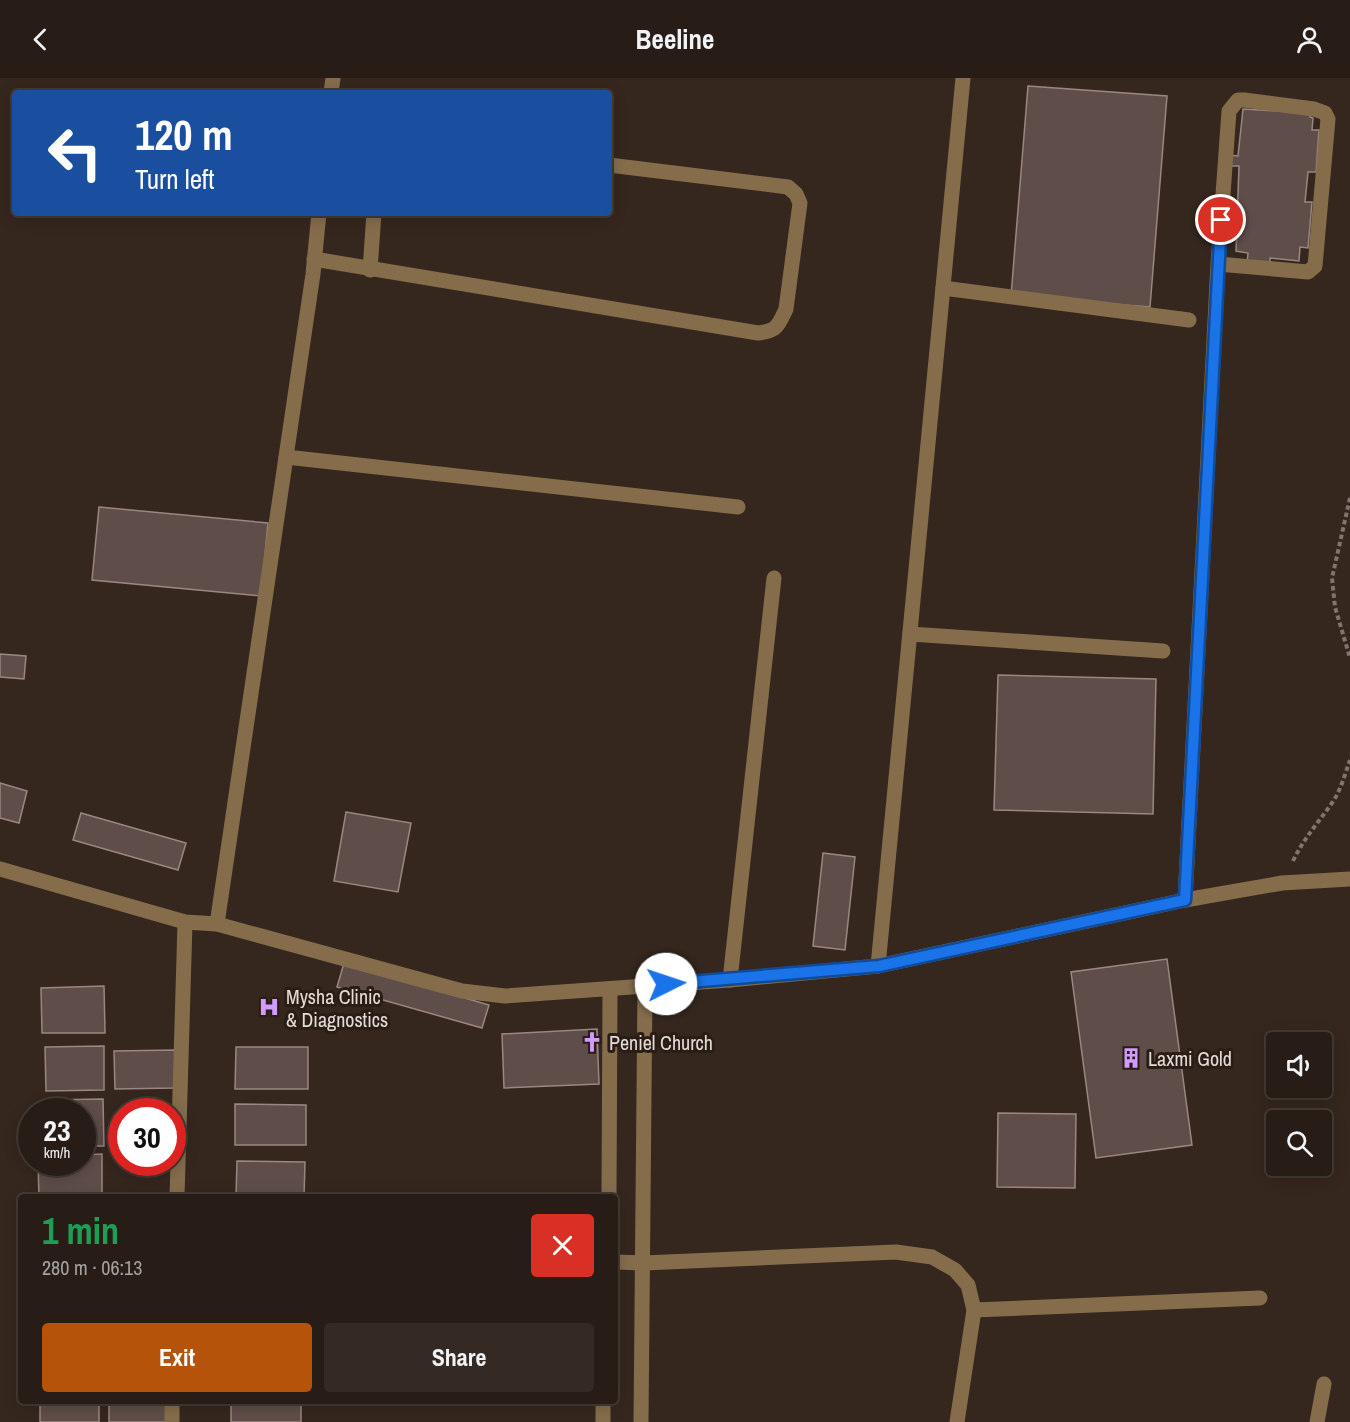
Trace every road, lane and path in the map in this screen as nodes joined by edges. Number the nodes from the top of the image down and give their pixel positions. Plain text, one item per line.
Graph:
1 (963, 78) edge
2 (612, 165) edge
3 (319, 216) edge
4 (374, 216) edge
5 (315, 260) junction
6 (1218, 264) junction
7 (370, 270) junction
8 (943, 288) junction
9 (1189, 320) dead end
10 (286, 457) junction
11 (1350, 498) edge
12 (738, 507) dead end
13 (774, 578) dead end
14 (910, 634) junction
15 (1163, 651) dead end
16 (1350, 658) edge
17 (1350, 760) edge
18 (0, 869) edge
19 (1350, 879) edge
20 (1282, 883) junction
21 (1185, 900) junction
22 (185, 922) junction
23 (217, 924) junction
24 (879, 966) junction
25 (730, 980) junction
26 (645, 986) junction
27 (610, 988) junction
28 (177, 1194) edge
29 (609, 1194) edge
30 (618, 1262) edge
31 (644, 1263) junction
32 (1260, 1298) dead end
33 (974, 1310) junction
34 (1324, 1384) dead end
35 (172, 1404) edge
36 (603, 1404) edge
37 (172, 1422) edge
38 (603, 1422) edge
39 (641, 1422) edge
40 (957, 1422) edge
41 (1317, 1422) edge

1 - 8 street
2 - 7 street
3 - 5 street
4 - 7 street
5 - 7 street
5 - 10 street
6 - 6 street
6 - 21 street
8 - 9 street
8 - 14 street
10 - 12 street
10 - 23 street
11 - 16 path
13 - 25 street
14 - 15 street
14 - 24 street
17 - 20 path
18 - 22 street
19 - 20 street
20 - 21 street
21 - 24 street
22 - 23 street
22 - 28 street
23 - 27 street
24 - 25 street
25 - 26 street
26 - 27 street
26 - 31 street
27 - 29 street
30 - 31 street
31 - 33 street
31 - 39 street
32 - 33 street
33 - 40 street
34 - 41 street
35 - 37 street
36 - 38 street

